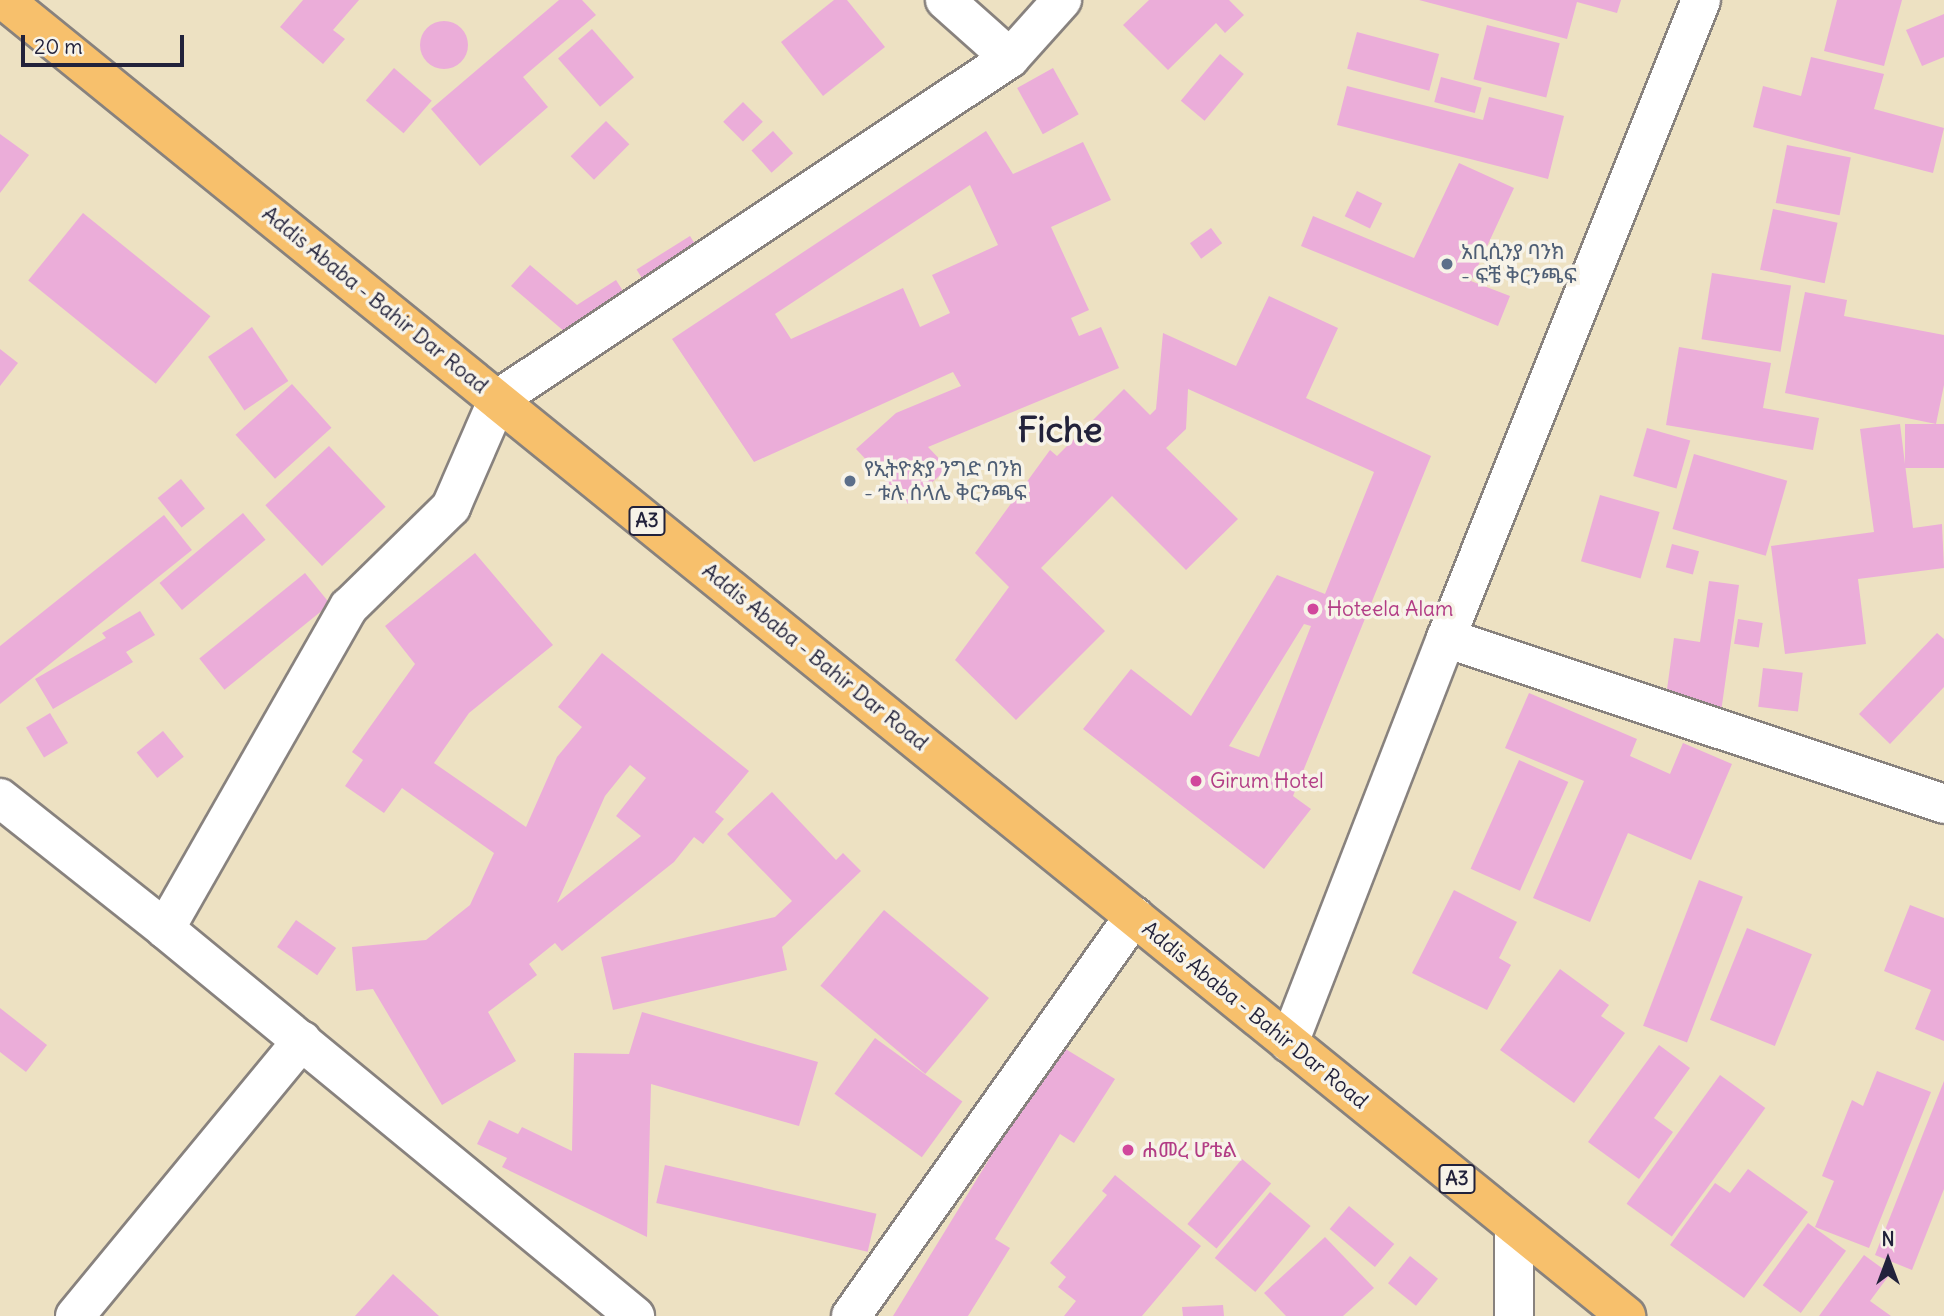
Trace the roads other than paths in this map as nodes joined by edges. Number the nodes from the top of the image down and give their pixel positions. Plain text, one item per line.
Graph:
1 (4, 0) edge
2 (945, 0) edge
3 (1062, 0) edge
4 (1701, 0) edge
5 (1010, 58) junction
6 (498, 399) junction
7 (1446, 638) junction
8 (0, 798) edge
9 (1944, 804) edge
10 (1134, 916) junction
11 (165, 929) junction
12 (302, 1041) junction
13 (1289, 1043) junction
14 (1514, 1226) junction
15 (75, 1316) edge
16 (635, 1316) edge
17 (851, 1316) edge
18 (1514, 1316) edge
19 (1626, 1316) edge

1 - 6 highway, Addis Ababa - Bahir Dar Road / A3
2 - 5 street
3 - 5 street
4 - 7 street
5 - 6 street
6 - 10 highway, Addis Ababa - Bahir Dar Road / A3
6 - 11 street
7 - 9 street
7 - 13 street
8 - 11 street
10 - 13 highway, Addis Ababa - Bahir Dar Road / A3
10 - 17 street
11 - 12 street
12 - 15 street
12 - 16 street
13 - 14 highway, Addis Ababa - Bahir Dar Road / A3
14 - 18 street
14 - 19 highway, Addis Ababa - Bahir Dar Road / A3

